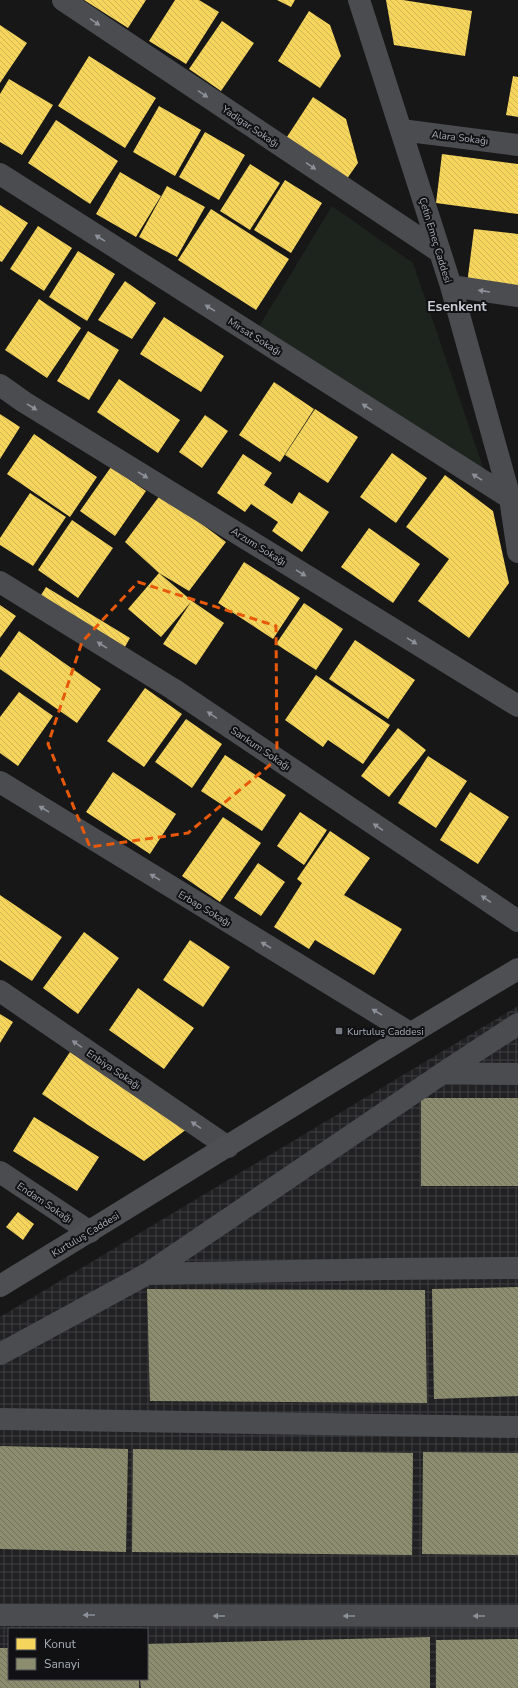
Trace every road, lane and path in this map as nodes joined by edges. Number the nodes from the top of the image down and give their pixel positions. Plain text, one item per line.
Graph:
1 (63, 0) edge
2 (359, 0) edge
3 (401, 130) junction
4 (518, 145) edge
5 (0, 174) edge
6 (440, 252) junction
7 (450, 286) junction
8 (518, 296) edge
9 (0, 385) edge
10 (509, 465) edge
11 (510, 498) junction
12 (518, 552) edge
13 (0, 582) edge
14 (518, 706) edge
15 (0, 782) edge
16 (518, 921) edge
17 (518, 969) edge
18 (0, 991) edge
19 (518, 1024) edge
20 (410, 1033) junction
21 (443, 1073) junction
22 (518, 1074) edge
23 (228, 1147) junction
24 (0, 1172) edge
25 (90, 1232) junction
26 (518, 1268) edge
27 (148, 1274) junction
28 (0, 1286) edge
29 (0, 1354) edge
30 (0, 1419) edge
31 (518, 1427) edge
32 (0, 1615) edge
33 (518, 1616) edge

1 -> 6 street, Yadigar Sokağı
2 - 3 street, Çetin Emeç Caddesi
3 - 4 street, Alara Sokağı
3 - 6 street, Çetin Emeç Caddesi
11 -> 5 street, Mirsat Sokağı
6 - 7 street, Çetin Emeç Caddesi
8 -> 7 street
7 - 10 street, Çetin Emeç Caddesi
9 -> 14 street, Arzum Sokağı
10 - 11 street, Çetin Emeç Caddesi
11 - 12 street, Çetin Emeç Caddesi
16 -> 13 street, Sarıkum Sokağı
20 -> 15 street, Erbap Sokağı
17 - 20 main road, Kurtuluş Caddesi
23 -> 18 street, Enbiya Sokağı
19 - 21 street
20 - 23 main road, Kurtuluş Caddesi
21 - 22 street
21 - 27 street
23 - 25 main road, Kurtuluş Caddesi
24 - 25 street, Endam Sokağı
25 - 28 main road, Kurtuluş Caddesi
26 - 27 street
27 - 29 street
30 - 31 street
33 -> 32 street

